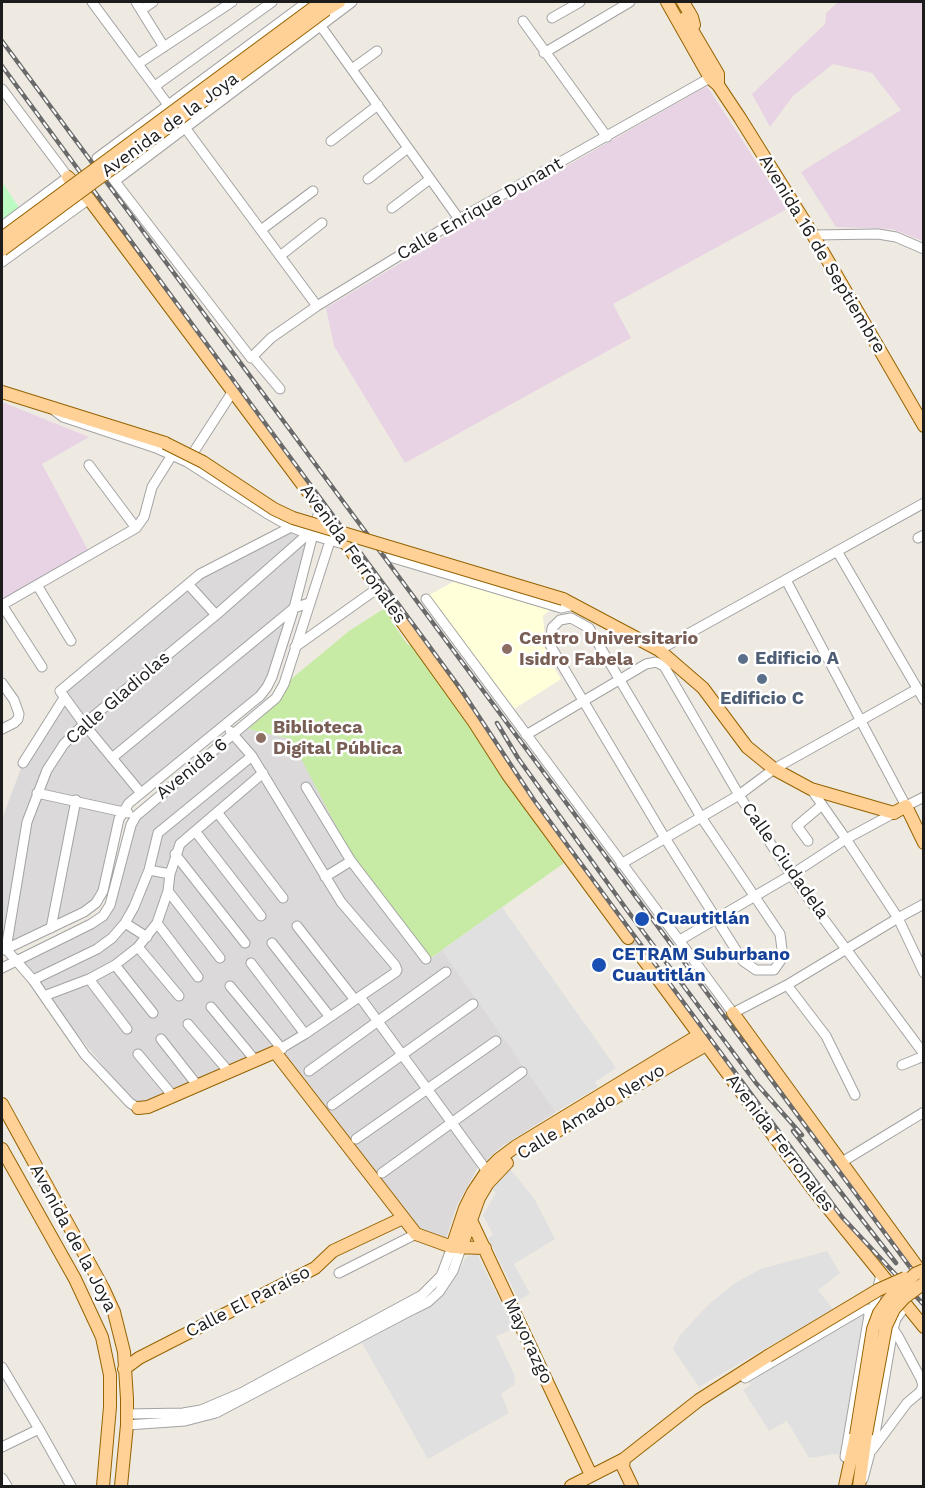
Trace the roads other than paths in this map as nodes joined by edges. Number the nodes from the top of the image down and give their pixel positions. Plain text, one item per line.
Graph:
1 (93, 2) edge
2 (153, 2) edge
3 (232, 2) edge
4 (272, 2) edge
5 (308, 2) edge
6 (322, 2) edge
7 (339, 2) edge
8 (352, 2) edge
9 (580, 2) edge
10 (630, 2) edge
11 (657, 2) edge
12 (667, 2) edge
13 (675, 2) edge
14 (682, 2) edge
15 (139, 6) edge
16 (255, 13) junction
17 (552, 18) dead end
18 (523, 21) dead end
19 (320, 25) junction
20 (267, 31) junction
21 (693, 39) junction
22 (164, 47) junction
23 (377, 51) dead end
24 (544, 53) junction
25 (138, 64) junction
26 (352, 69) junction
27 (715, 79) junction
28 (155, 86) junction
29 (2, 89) edge
30 (168, 103) junction
31 (378, 105) junction
32 (185, 128) junction
33 (607, 137) junction
34 (331, 141) dead end
35 (408, 148) junction
36 (68, 177) junction
37 (368, 179) dead end
38 (430, 179) junction
39 (115, 181) junction
40 (313, 191) dead end
41 (89, 199) junction
42 (392, 208) dead end
43 (459, 219) junction
44 (322, 223) dead end
45 (2, 226) edge
46 (261, 230) junction
47 (813, 235) junction
48 (2, 238) edge
49 (924, 249) edge
50 (2, 250) edge
51 (280, 256) junction
52 (2, 262) edge
53 (317, 306) junction
54 (252, 358) junction
55 (279, 388) dead end
56 (233, 391) junction
57 (2, 392) edge
58 (50, 408) junction
59 (924, 426) edge
60 (195, 450) dead end
61 (172, 455) junction
62 (89, 465) dead end
63 (924, 503) edge
64 (320, 507) junction
65 (332, 524) junction
66 (291, 527) junction
67 (136, 528) junction
68 (311, 535) junction
69 (330, 541) junction
70 (350, 541) junction
71 (837, 551) junction
72 (390, 557) dead end
73 (786, 580) junction
74 (188, 584) junction
75 (37, 585) junction
76 (378, 588) junction
77 (426, 599) dead end
78 (569, 602) junction
79 (309, 603) junction
80 (2, 605) edge
81 (294, 608) junction
82 (216, 615) junction
83 (71, 641) dead end
84 (296, 647) junction
85 (281, 649) junction
86 (657, 656) junction
87 (42, 667) dead end
88 (620, 679) junction
89 (2, 683) edge
90 (917, 689) junction
91 (62, 695) junction
92 (924, 700) edge
93 (584, 701) junction
94 (861, 721) junction
95 (84, 724) junction
96 (225, 724) junction
97 (2, 729) edge
98 (234, 735) junction
99 (526, 735) junction
100 (252, 756) junction
101 (112, 758) junction
102 (24, 763) dead end
103 (774, 769) junction
104 (263, 774) junction
105 (306, 787) dead end
106 (811, 789) junction
107 (37, 792) junction
108 (141, 793) junction
109 (739, 795) junction
110 (924, 797) edge
111 (76, 800) junction
112 (822, 805) junction
113 (900, 809) junction
114 (124, 810) junction
115 (217, 812) junction
116 (136, 816) junction
117 (701, 817) junction
118 (195, 831) junction
119 (665, 838) junction
120 (846, 838) junction
121 (808, 841) dead end
122 (924, 843) edge
123 (175, 854) junction
124 (351, 861) junction
125 (621, 864) junction
126 (108, 867) junction
127 (149, 870) junction
128 (120, 871) junction
129 (170, 873) junction
130 (791, 875) junction
131 (325, 877) junction
132 (168, 891) junction
133 (754, 896) junction
134 (284, 898) dead end
135 (924, 904) edge
136 (261, 916) dead end
137 (898, 918) junction
138 (716, 919) junction
139 (125, 923) junction
140 (157, 923) junction
141 (297, 926) dead end
142 (51, 928) junction
143 (147, 937) junction
144 (628, 938) tunnel mouth
145 (680, 940) junction
146 (244, 943) dead end
147 (272, 943) dead end
148 (138, 947) junction
149 (847, 948) junction
150 (4, 950) edge
151 (641, 956) tunnel mouth
152 (220, 958) dead end
153 (426, 959) dead end
154 (16, 960) junction
155 (250, 963) dead end
156 (115, 965) junction
157 (2, 968) edge
158 (446, 972) dead end
159 (924, 973) edge
160 (198, 977) dead end
161 (89, 979) junction
162 (33, 980) junction
163 (787, 985) junction
164 (230, 986) dead end
165 (44, 996) junction
166 (179, 996) dead end
167 (358, 998) junction
168 (473, 1004) dead end
169 (211, 1007) dead end
170 (153, 1013) dead end
171 (733, 1013) junction
172 (330, 1017) junction
173 (377, 1021) junction
174 (188, 1024) dead end
175 (127, 1029) dead end
176 (305, 1034) junction
177 (161, 1039) dead end
178 (703, 1040) junction
179 (496, 1041) dead end
180 (278, 1050) junction
181 (138, 1054) dead end
182 (402, 1055) junction
183 (924, 1055) edge
184 (255, 1060) junction
185 (902, 1065) dead end
186 (309, 1071) dead end
187 (229, 1072) junction
188 (522, 1072) dead end
189 (197, 1085) junction
190 (427, 1089) junction
191 (855, 1095) dead end
192 (173, 1096) junction
193 (2, 1104) edge
194 (332, 1105) dead end
195 (138, 1108) joint
196 (924, 1112) edge
197 (452, 1122) junction
198 (16, 1131) junction
199 (548, 1132) junction
200 (356, 1139) dead end
201 (2, 1148) edge
202 (842, 1162) junction
203 (487, 1171) junction
204 (382, 1173) dead end
205 (465, 1208) junction
206 (404, 1218) junction
207 (471, 1220) junction
208 (416, 1234) junction
209 (457, 1248) junction
210 (485, 1248) junction
211 (921, 1272) edge
212 (339, 1273) dead end
213 (881, 1274) junction
214 (906, 1305) junction
215 (924, 1327) edge
216 (893, 1329) junction
217 (2, 1367) edge
218 (124, 1369) junction
219 (745, 1378) dead end
220 (127, 1420) junction
221 (39, 1429) junction
222 (861, 1435) junction
223 (2, 1447) edge
224 (872, 1450) junction
225 (844, 1457) dead end
226 (624, 1459) junction
227 (591, 1475) junction
228 (2, 1478) edge
229 (7, 1486) edge
230 (71, 1486) edge
231 (103, 1486) edge
232 (121, 1486) edge
233 (571, 1486) edge
234 (632, 1486) edge
235 (845, 1486) edge
236 (859, 1486) edge

1 - 25 street
2 - 15 street
3 - 22 street
4 - 16 street
5 - 20 street
6 - 48 main road, Avenida de la Joya, bridge
7 - 50 main road, Avenida de la Joya, bridge
8 - 19 street
9 - 17 street
10 - 24 street
11 - 21 main road
12 - 21 main road
13 - 21 main road
14 - 21 main road
15 - 22 street
16 - 20 street
16 - 28 street
18 - 24 street
19 - 26 street
19 - 32 street
20 - 30 street
21 - 27 main road, Avenida 16 de Septiembre
22 - 25 street
23 - 26 street
24 - 33 street
25 - 28 street
26 - 31 street
27 - 33 street, Calle Enrique Dunant
27 - 47 main road, Avenida 16 de Septiembre
28 - 30 street
29 - 36 street
30 - 32 street
30 - 39 street
31 - 34 street
31 - 35 street
32 - 39 street
32 - 46 street
33 - 43 street, Calle Enrique Dunant
35 - 37 street
35 - 38 street
36 - 41 main road, Avenida Ferronales
36 - 45 street
38 - 42 street
38 - 43 street
39 - 54 street
40 - 46 street
41 - 52 street
41 - 56 main road, Avenida Ferronales
43 - 53 street, Calle Enrique Dunant
44 - 51 street
46 - 51 street
47 - 49 street
47 - 59 main road, Avenida 16 de Septiembre
51 - 53 street
53 - 54 street, Calle Enrique Dunant
54 - 55 street
56 - 60 street
56 - 64 main road, Avenida Ferronales
57 - 58 main road
58 - 61 street
58 - 70 main road, bridge
61 - 66 street
61 - 67 street
62 - 67 street
63 - 71 street
64 - 65 main road, Avenida Ferronales
64 - 68 street, Avenida 6
65 - 69 street, Avenida 6
65 - 70 main road, Avenida Ferronales
66 - 68 street
66 - 74 street
67 - 75 street
68 - 69 street
68 - 81 street, Avenida 6
68 - 82 street, Calle Gladiolas
69 - 70 street
69 - 79 street, Avenida 6
70 - 76 main road, Avenida Ferronales
70 - 78 main road, bridge
71 - 73 street
71 - 90 street
72 - 78 street
73 - 86 street
73 - 94 street
74 - 82 street
74 - 91 street
75 - 80 street
75 - 83 street
76 - 84 street
76 - 144 main road, Avenida Ferronales
77 - 99 street, Avenida Ferronales
78 - 86 main road
79 - 81 street
79 - 84 street, Avenida 6
80 - 87 street
81 - 85 street, Avenida 6
81 - 101 street
82 - 95 street, Calle Gladiolas
84 - 85 street
84 - 98 street, Avenida 6
85 - 96 street, Avenida 6
86 - 88 street
86 - 103 main road
86 - 109 street, Calle Ciudadela
88 - 93 street
88 - 93 street
88 - 117 street
89 - 97 street
90 - 92 street
90 - 94 street
91 - 95 street
91 - 102 street
93 - 99 street
93 - 119 street
94 - 103 street
94 - 113 street
95 - 101 street
95 - 107 street, Calle Gladiolas
96 - 98 street
96 - 108 street, Avenida 6
98 - 100 street
98 - 116 street, Avenida 6
99 - 125 street, Avenida Ferronales
100 - 104 street
100 - 127 street
101 - 108 street
103 - 106 main road
103 - 109 street
104 - 115 street
104 - 131 street
105 - 124 street
106 - 112 street
106 - 113 main road
107 - 111 street
107 - 150 street, Calle Gladiolas
108 - 114 street, Avenida 6
109 - 117 street
109 - 130 street, Calle Ciudadela
110 - 113 street
111 - 114 street
111 - 142 street
112 - 120 street
112 - 121 street
113 - 120 street
113 - 122 main road
114 - 116 street
114 - 126 street, Avenida 6
115 - 118 street
115 - 134 street
116 - 128 street
117 - 119 street
117 - 133 street
118 - 123 street
118 - 136 street
119 - 125 street
119 - 138 street
120 - 130 street
120 - 137 street
123 - 129 street
123 - 146 street
124 - 131 street
124 - 153 street
125 - 145 street, Avenida Ferronales
126 - 128 street
126 - 142 street, Avenida 6
127 - 129 street
127 - 139 street
128 - 154 street
129 - 132 street
130 - 133 street
130 - 149 street, Calle Ciudadela
131 - 167 street
132 - 140 street
132 - 152 street
133 - 138 street
133 - 138 street
135 - 137 street
137 - 149 street
137 - 159 street
138 - 145 street
139 - 143 street
139 - 162 street
140 - 143 street
140 - 160 street
141 - 167 street
142 - 150 street, Avenida 6
143 - 148 street
145 - 171 street, Avenida Ferronales
147 - 172 street
148 - 156 street
148 - 166 street
149 - 163 street
149 - 183 street, Calle Ciudadela
150 - 154 street
151 - 178 main road, Avenida Ferronales
154 - 157 street
154 - 162 street
155 - 176 street
156 - 161 street
156 - 170 street
158 - 173 street
161 - 165 street
161 - 175 street
162 - 165 street
163 - 171 street
163 - 191 street
164 - 180 street
165 - 195 street
167 - 172 street
167 - 173 street
168 - 182 street
169 - 184 street
171 - 202 main road, Avenida Ferronales
172 - 176 street
173 - 182 street
173 - 186 street
174 - 187 street
176 - 180 street
177 - 189 street
178 - 199 main road, Calle Amado Nervo
178 - 213 main road, Avenida Ferronales
179 - 190 street
180 - 184 main road
180 - 206 main road
181 - 192 street
182 - 190 street
182 - 194 street
183 - 185 street, Calle Ciudadela
184 - 187 main road
187 - 189 main road
188 - 197 street
189 - 192 main road
190 - 197 street
190 - 200 street
192 - 195 main road
193 - 198 main road, Avenida de la Joya
196 - 202 street
197 - 203 street
197 - 204 street
198 - 201 main road
198 - 218 main road, Avenida de la Joya
199 - 203 main road, Calle Amado Nervo
199 - 207 main road, Calle Amado Nervo
201 - 231 main road, Avenida de la Joya
202 - 211 main road, Avenida Ferronales
203 - 205 main road, Calle Amado Nervo
205 - 207 main road, Mayorazgo
205 - 209 main road, Calle Amado Nervo
206 - 208 main road
206 - 218 main road, Calle El Paraíso
207 - 209 main road, Calle Amado Nervo
207 - 210 main road, Mayorazgo
208 - 209 main road
208 - 212 street
209 - 210 main road
209 - 220 street
210 - 227 main road, Mayorazgo
211 - 222 main road, bridge
211 - 226 main road, bridge
213 - 214 main road, Avenida Ferronales
213 - 216 street
214 - 215 main road, Avenida Ferronales
214 - 216 street
216 - 224 street
216 - 224 street
217 - 221 street
218 - 220 main road, Avenida de la Joya
219 - 225 street
220 - 232 main road, Avenida de la Joya
221 - 223 street
221 - 230 street
222 - 235 main road
222 - 236 main road
224 - 236 street
226 - 227 main road
226 - 234 main road
227 - 233 main road
228 - 229 street

